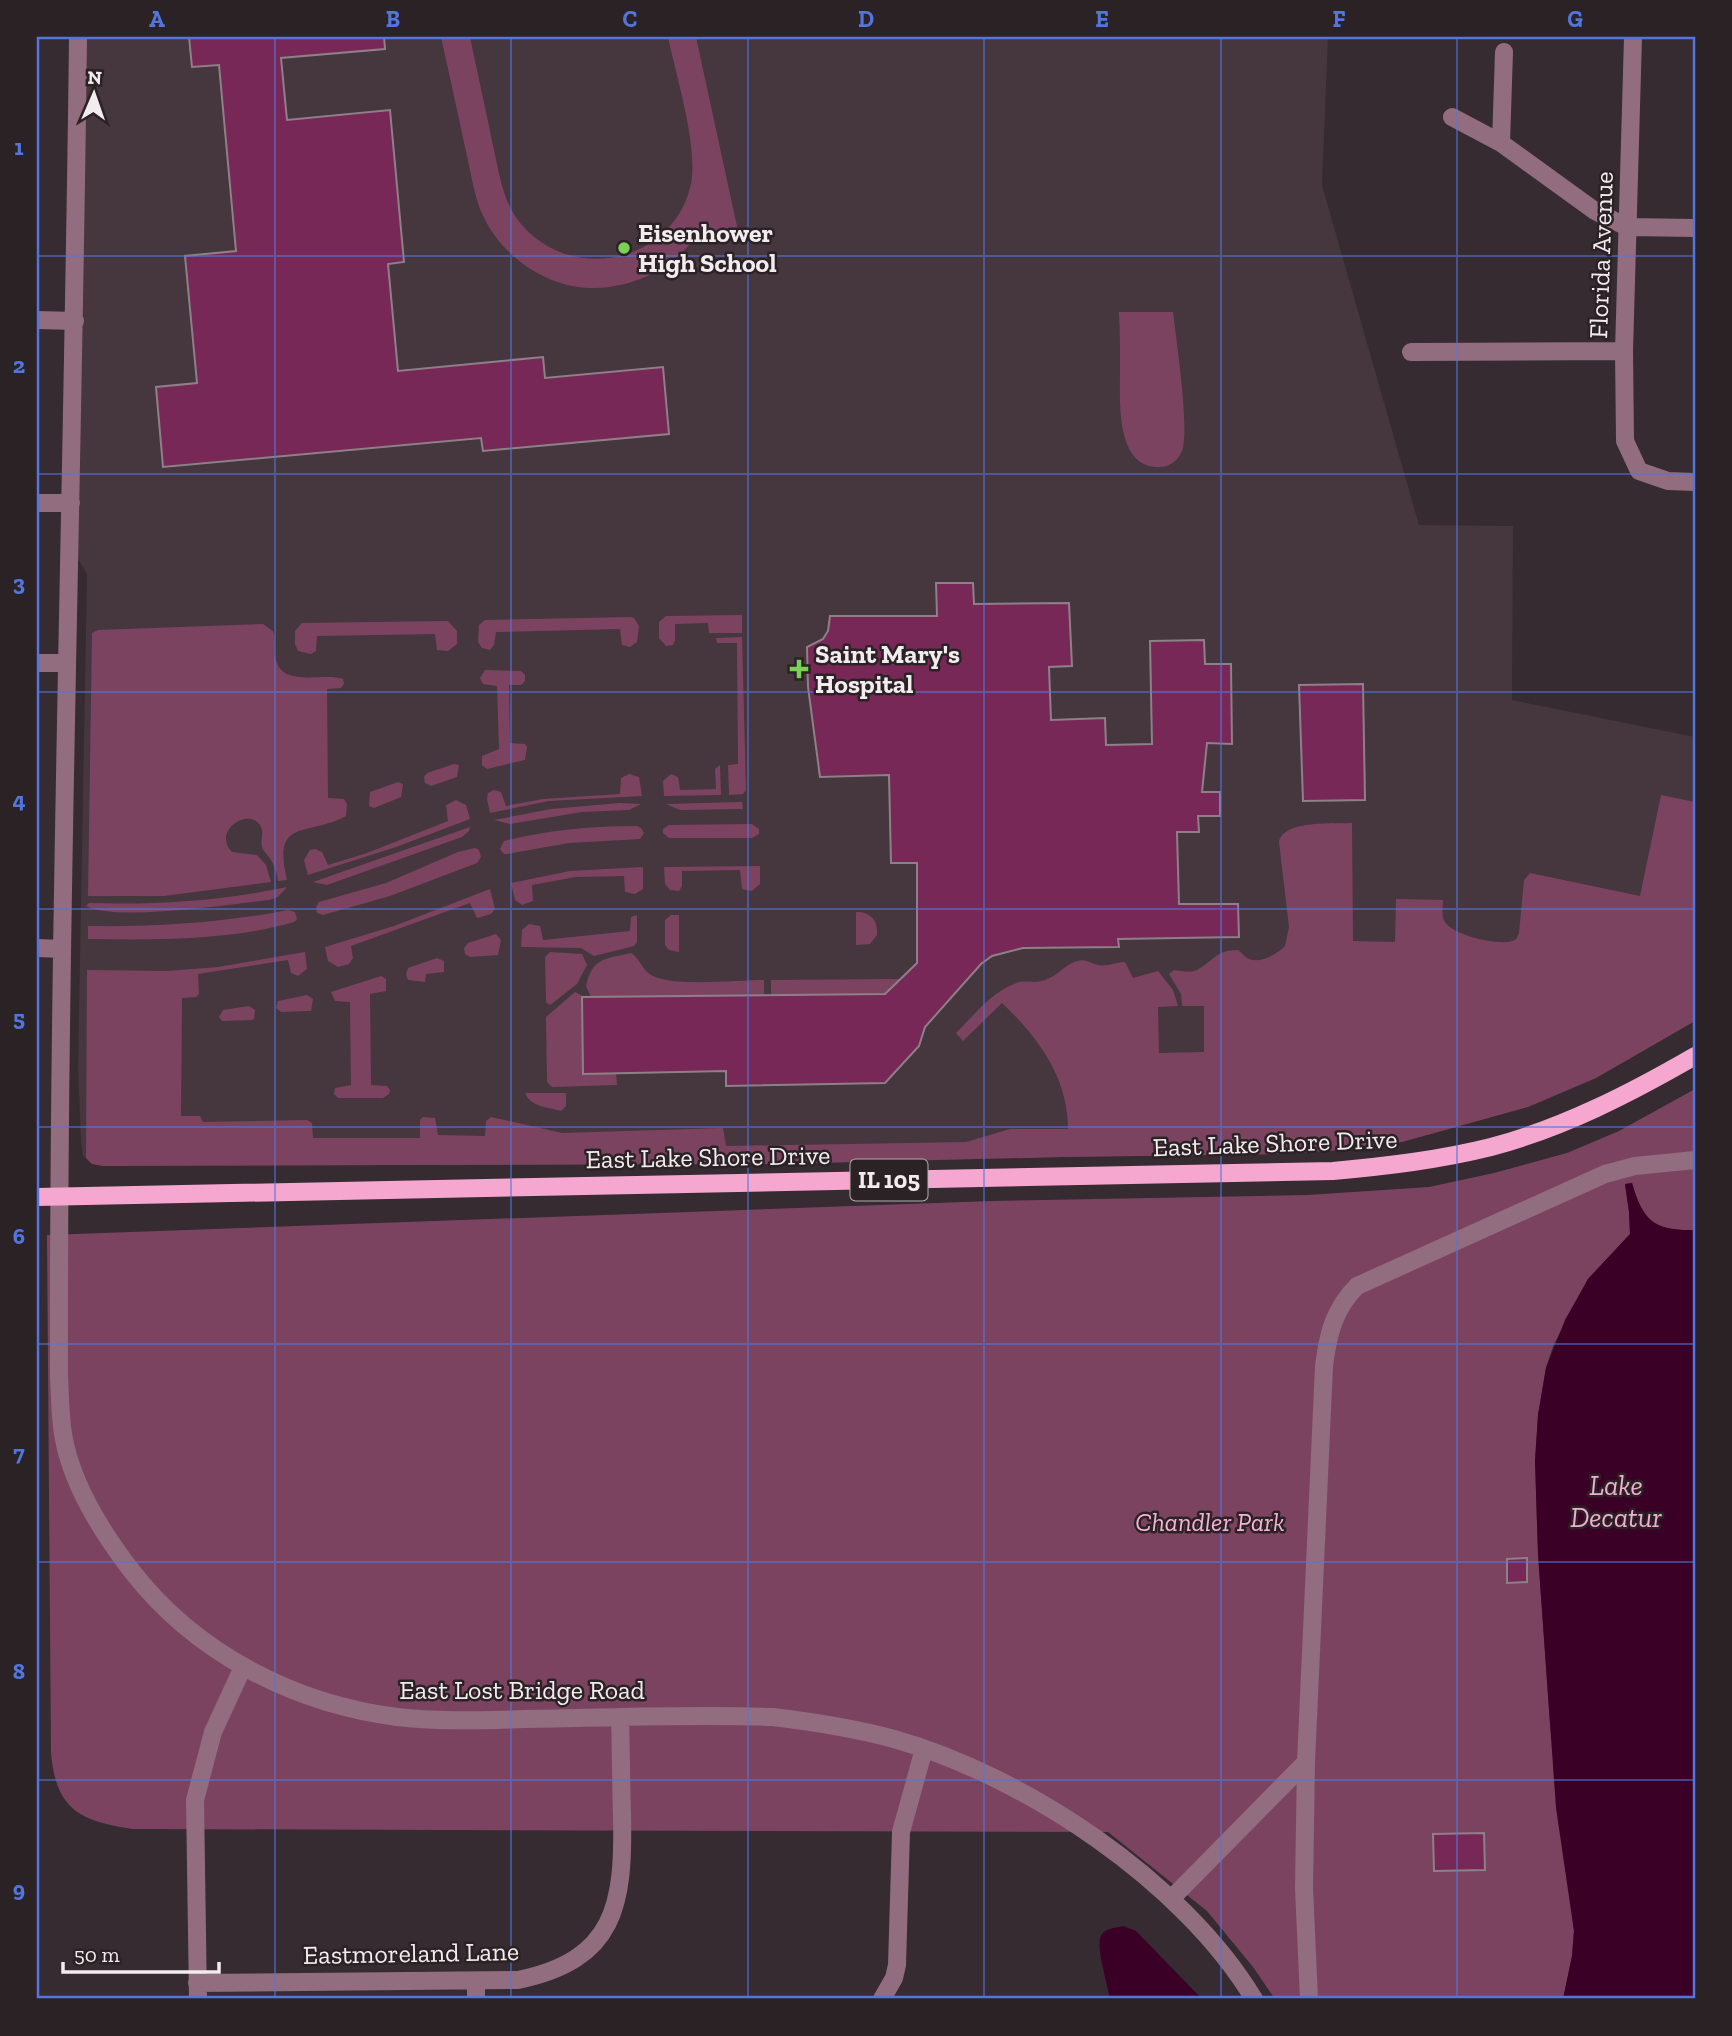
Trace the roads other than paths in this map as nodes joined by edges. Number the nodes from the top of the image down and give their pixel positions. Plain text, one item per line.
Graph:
1 (78, 37) edge
2 (1633, 37) edge
3 (1504, 52) dead end
4 (1452, 117) dead end
5 (1501, 143) junction
6 (1627, 228) junction
7 (1695, 228) edge
8 (37, 320) edge
9 (75, 321) junction
10 (1624, 351) junction
11 (1411, 352) dead end
12 (1695, 482) edge
13 (37, 503) edge
14 (71, 503) junction
15 (37, 663) edge
16 (67, 663) junction
17 (37, 948) edge
18 (62, 948) junction
19 (1695, 1056) edge
20 (1695, 1160) edge
21 (37, 1197) edge
22 (60, 1197) junction
23 (243, 1667) junction
24 (620, 1718) junction
25 (924, 1749) junction
26 (1306, 1762) junction
27 (1171, 1899) junction
28 (476, 1990) edge
29 (197, 1991) edge
30 (882, 1999) edge
31 (1254, 1999) edge
32 (1310, 1999) edge

1 - 9 street, East Lost Bridge Road
2 - 6 street, Florida Avenue
3 - 5 street
4 - 5 street
5 - 6 street
6 - 7 street
6 - 10 street, Florida Avenue
8 - 9 street
9 - 14 street, East Lost Bridge Road
10 - 11 street
10 - 12 street, Florida Avenue
13 - 14 street
14 - 16 street, East Lost Bridge Road
15 - 16 street
16 - 18 street, East Lost Bridge Road
17 - 18 street
18 - 22 street, East Lost Bridge Road
19 - 22 main road, East Lake Shore Drive / IL 105
20 - 26 street
21 - 22 main road, East Lake Shore Drive / IL 105
22 - 23 street, East Lost Bridge Road
23 - 24 street, East Lost Bridge Road
23 - 29 street
24 - 25 street, East Lost Bridge Road
24 - 28 street, Eastmoreland Lane
25 - 27 street, East Lost Bridge Road
25 - 30 street
26 - 27 street
26 - 32 street
27 - 31 street, East Lost Bridge Road
28 - 29 street, Eastmoreland Lane

